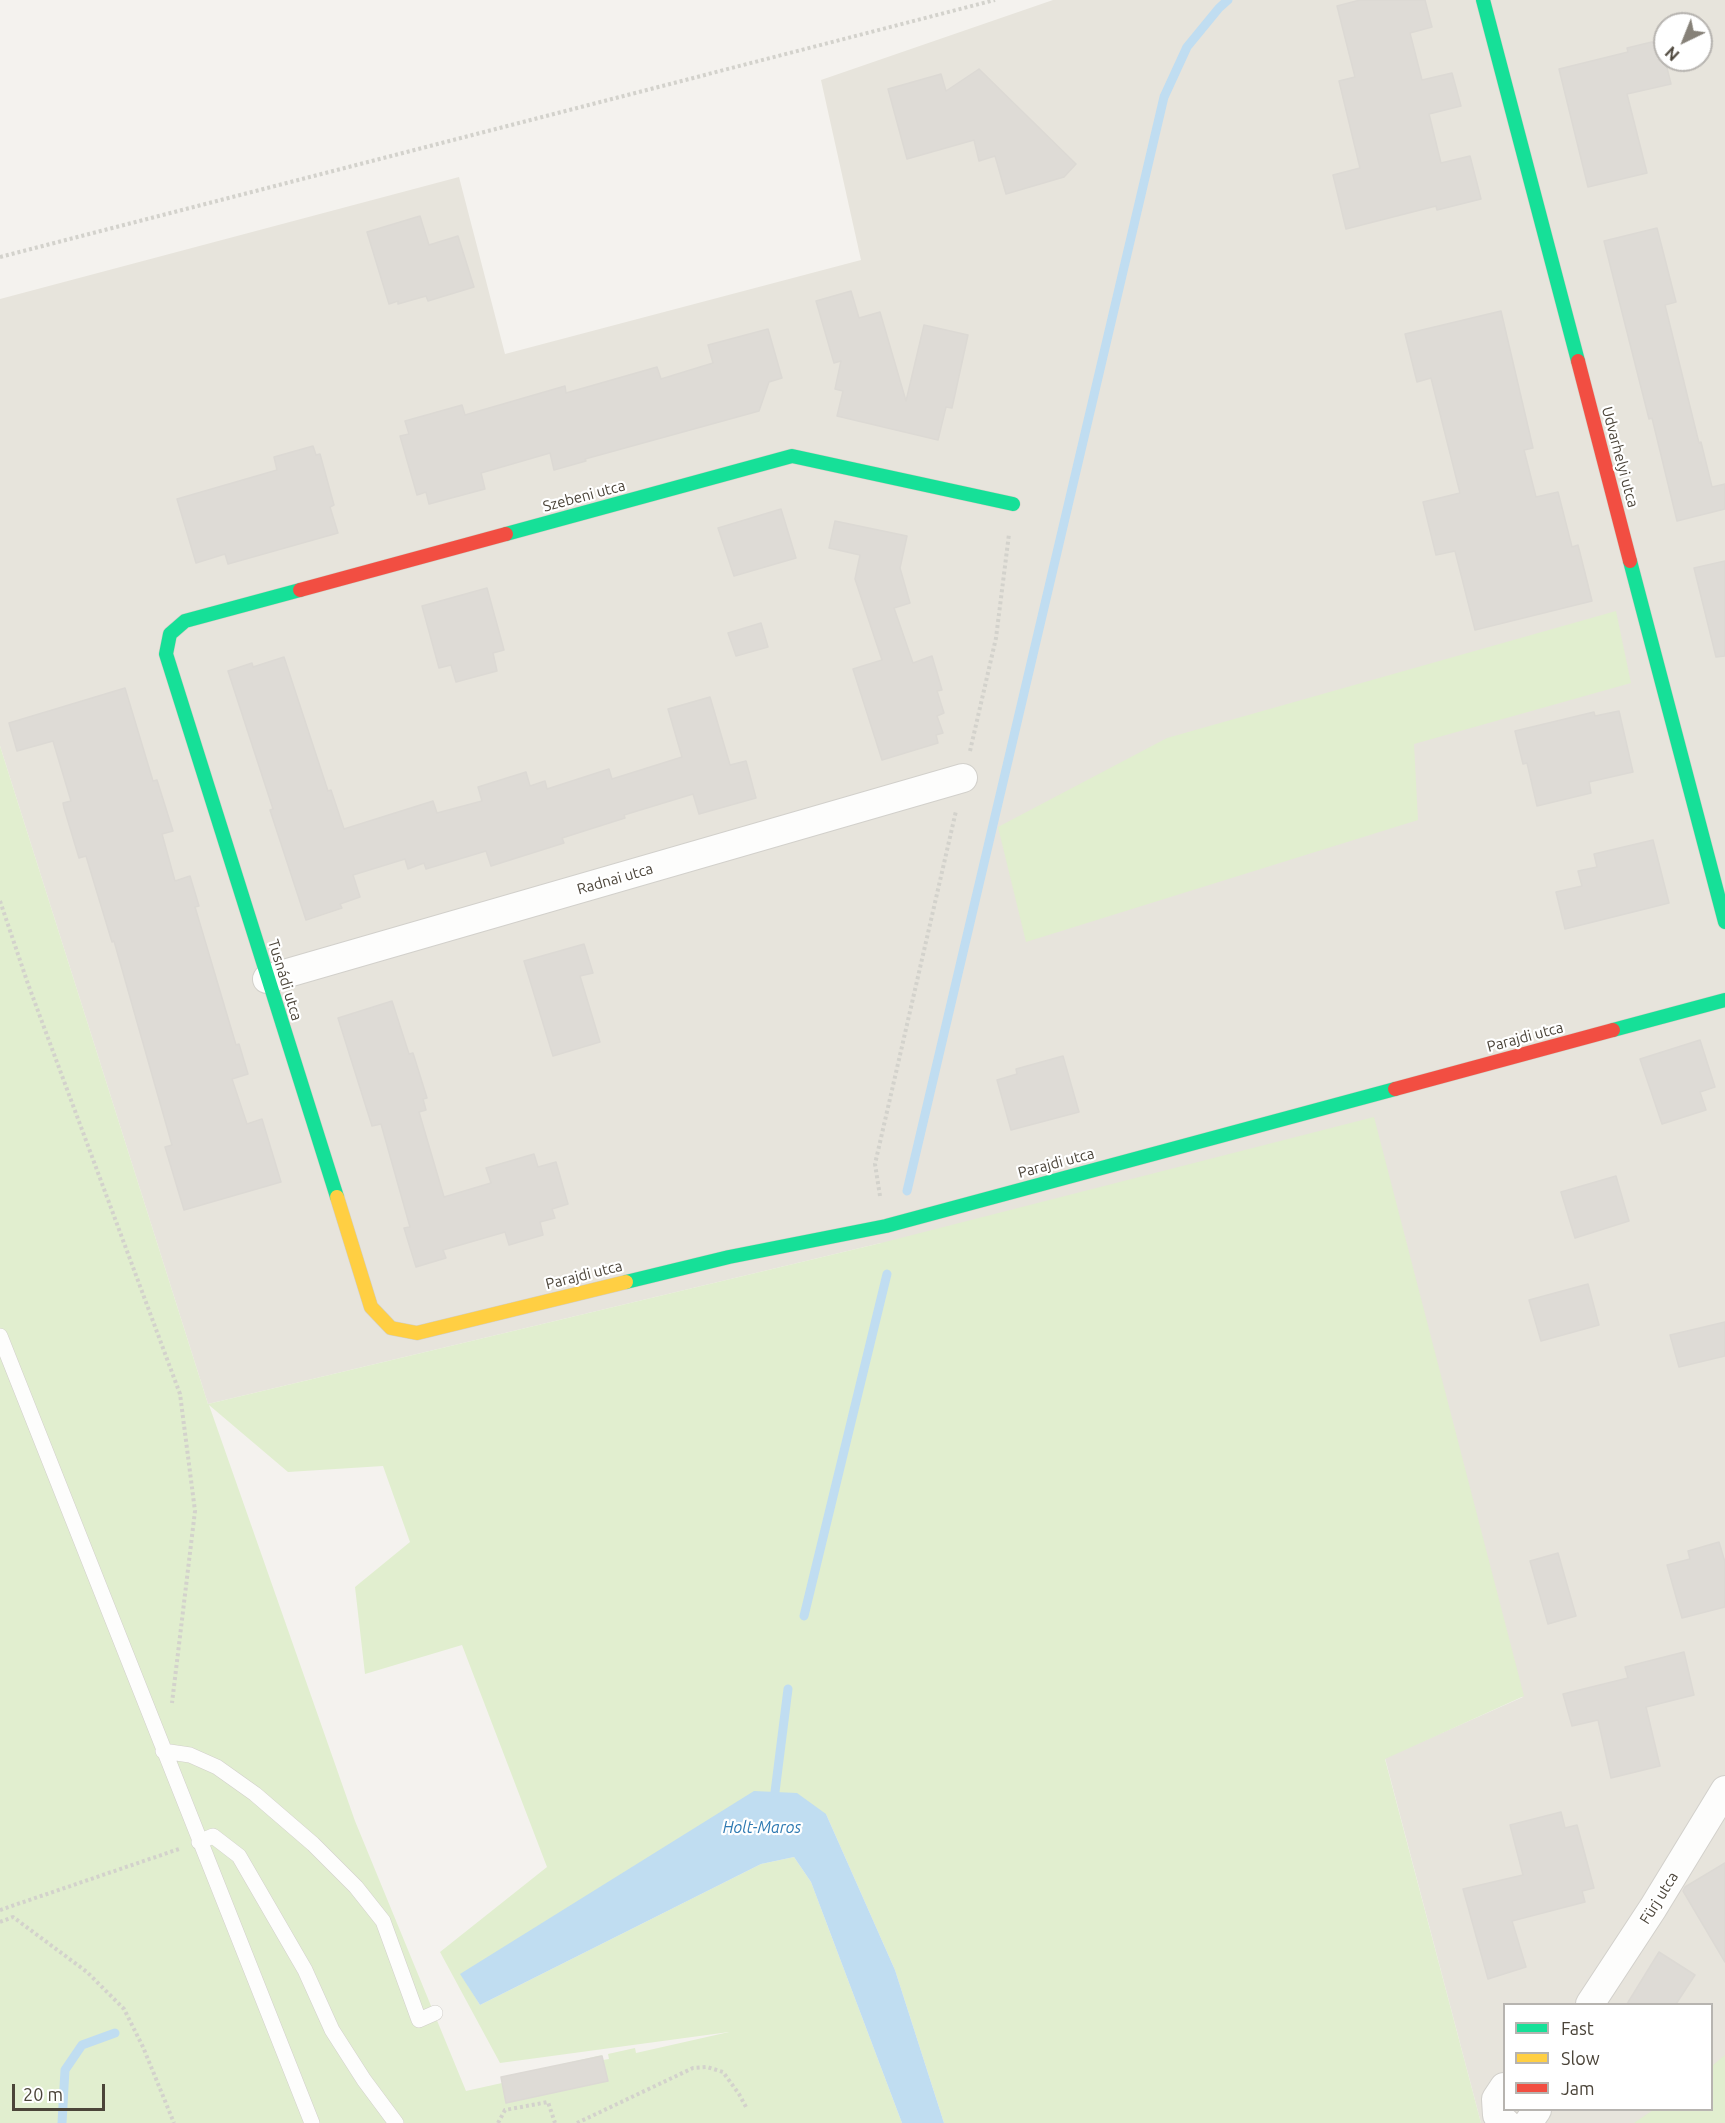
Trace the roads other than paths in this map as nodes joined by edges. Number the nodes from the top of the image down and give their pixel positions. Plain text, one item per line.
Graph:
1 (1483, 0) edge
2 (1013, 504) road end
3 (170, 634) joint
4 (963, 778) road end
5 (1725, 922) edge
6 (267, 979) junction
7 (1725, 1000) edge
8 (391, 1328) joint
9 (0, 1336) edge
10 (163, 1751) junction
11 (1725, 1790) edge
12 (199, 1842) junction
13 (1591, 2003) edge
14 (435, 2013) dead end
15 (1503, 2088) edge
16 (312, 2123) edge
17 (396, 2123) edge
18 (1506, 2123) edge

1 - 5 street, Udvarhelyi utca
2 - 3 street, Szebeni utca
3 - 6 street, Tusnádi utca
4 - 6 street, Radnai utca
6 - 8 street, Tusnádi utca
7 - 8 street, Parajdi utca
9 - 10 lane
10 - 12 lane
10 - 14 lane
11 - 13 street, Fürj utca
12 - 16 lane
12 - 17 lane
15 - 18 street

